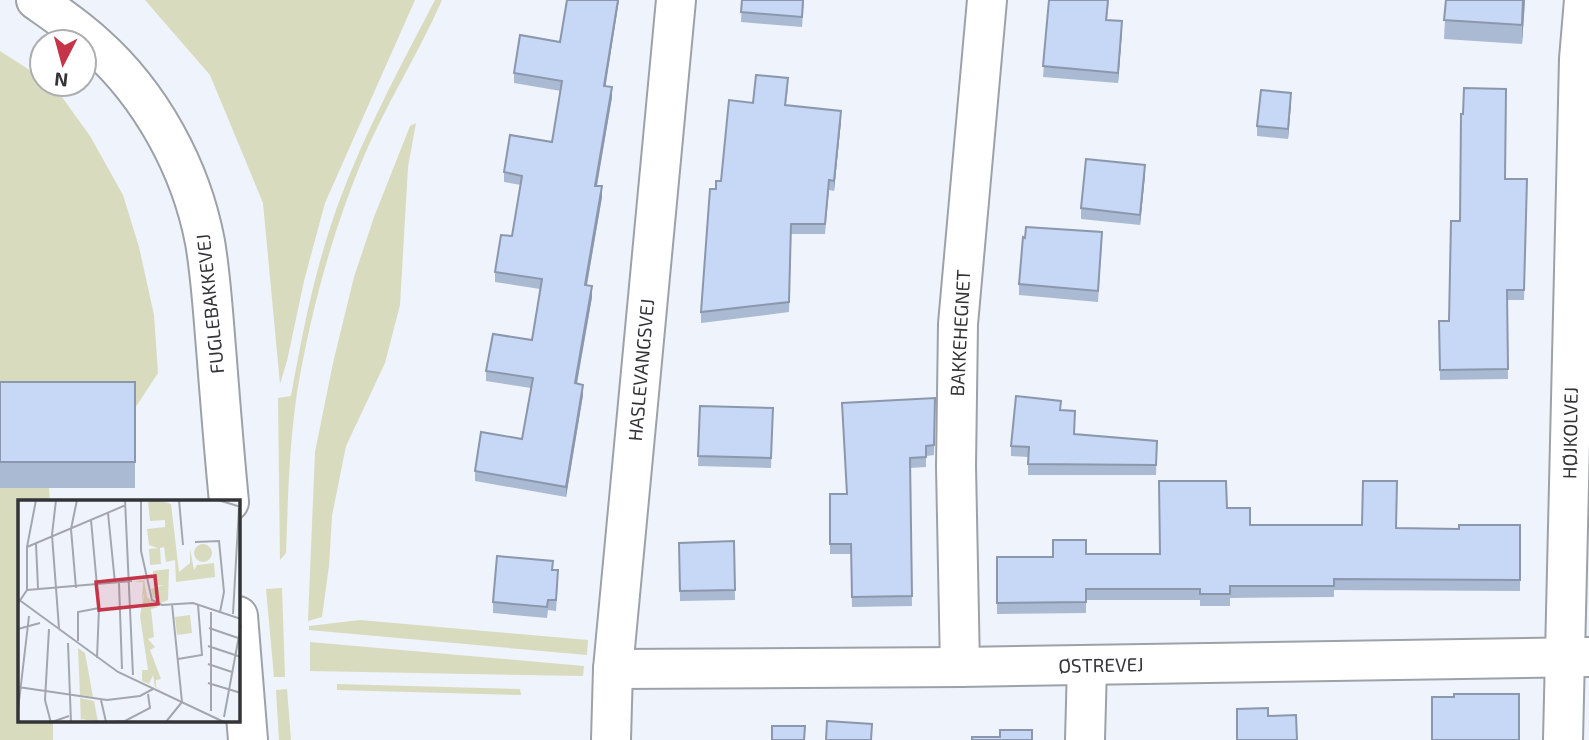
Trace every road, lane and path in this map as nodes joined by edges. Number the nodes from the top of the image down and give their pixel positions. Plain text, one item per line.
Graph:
1 (36, 0) edge
2 (676, 0) edge
3 (988, 0) edge
4 (1584, 0) edge
5 (1584, 59) edge
6 (229, 500) edge
7 (240, 641) edge
8 (1577, 657) edge
9 (1087, 665) junction
10 (960, 667) junction
11 (613, 669) junction
12 (248, 740) edge
13 (611, 740) edge
14 (1085, 740) edge
15 (1563, 740) edge

1 - 6 street, FUGLEBAKKEVEJ
2 - 11 street, HASLEVANGSVEJ
3 - 10 street, BAKKEHEGNET
4 - 5 street, HØJKOLVEJ
5 - 8 street, HØJKOLVEJ
7 - 12 street
8 - 9 street, ØSTREVEJ
8 - 15 street, HØJKOLVEJ
9 - 10 street, ØSTREVEJ
9 - 14 street
10 - 11 street, ØSTREVEJ
11 - 13 street, HASLEVANGSVEJ

